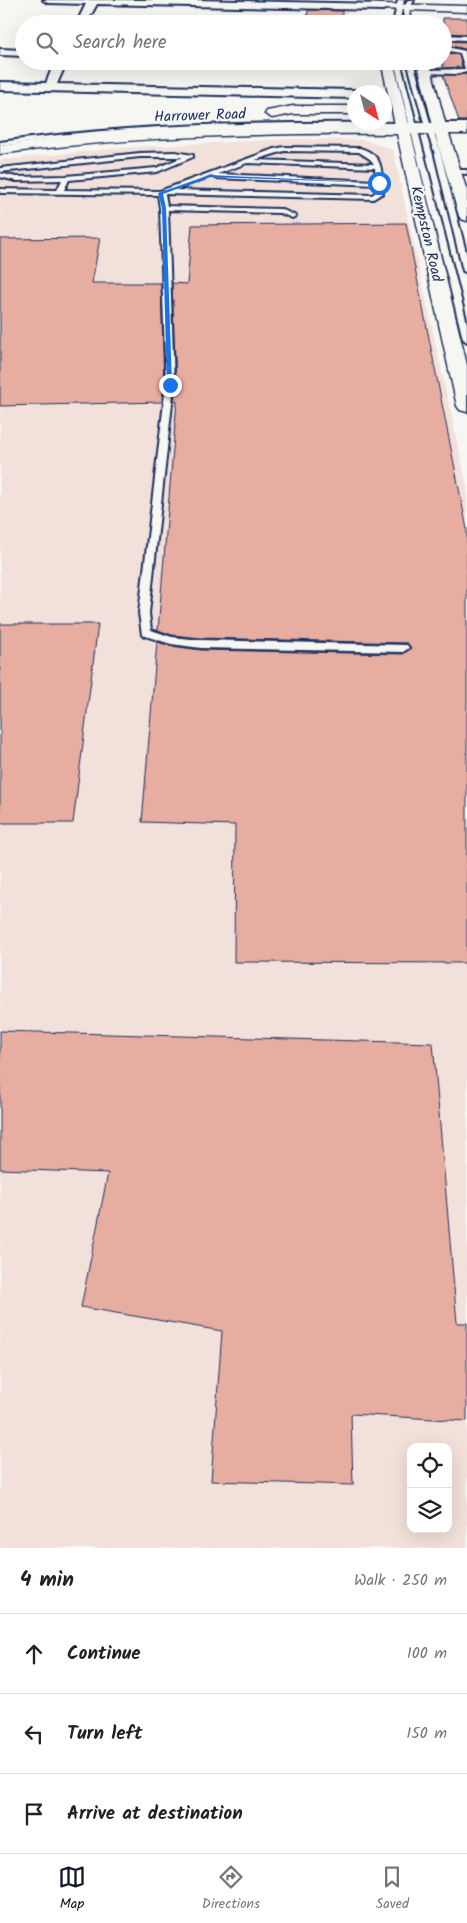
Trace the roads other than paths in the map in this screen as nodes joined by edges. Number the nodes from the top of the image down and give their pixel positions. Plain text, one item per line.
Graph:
1 (48, 0) edge
2 (81, 0) edge
3 (93, 1) edge
4 (384, 4) edge
5 (410, 4) edge
6 (467, 9) edge
7 (85, 15) edge
8 (402, 15) edge
9 (452, 37) edge
10 (467, 38) edge
11 (452, 50) edge
12 (0, 52) edge
13 (15, 53) edge
14 (467, 69) edge
15 (57, 70) edge
16 (388, 70) edge
17 (400, 70) edge
18 (411, 70) edge
19 (424, 70) edge
20 (444, 70) edge
21 (389, 85) edge
22 (0, 86) edge
23 (50, 87) junction
24 (347, 94) edge
25 (392, 105) edge
26 (347, 110) edge
27 (272, 114) junction
28 (347, 114) edge
29 (467, 114) edge
30 (467, 119) edge
31 (347, 120) edge
32 (392, 120) edge
33 (418, 121) edge
34 (467, 125) edge
35 (467, 130) edge
36 (0, 132) edge
37 (0, 143) edge
38 (0, 150) edge
39 (244, 162) junction
40 (377, 166) junction
41 (0, 170) edge
42 (460, 172) edge
43 (0, 175) edge
44 (210, 176) junction
45 (66, 178) junction
46 (379, 183) junction
47 (0, 191) edge
48 (60, 191) junction
49 (163, 193) junction
50 (164, 208) junction
51 (292, 216) dead end
52 (467, 216) edge
53 (467, 271) edge
54 (467, 339) edge
55 (467, 406) edge
56 (403, 648) dead end

1 - 2 street
2 - 3 street
3 - 4 street
3 - 7 street
4 - 5 main road
5 - 6 main road
5 - 8 lane
9 - 10 lane
11 - 14 lane
12 - 13 street
14 - 20 lane
15 - 23 street
16 - 21 main road, Kempston Road
17 - 33 lane
18 - 33 lane
19 - 33 main road, Kempston Road
22 - 23 street
23 - 24 street
25 - 33 main road, Kempston Road
26 - 27 main road
27 - 28 main road, Harrower Road
27 - 36 main road, Harrower Road
29 - 33 main road
30 - 33 lane
31 - 37 lane
32 - 33 lane
33 - 34 lane
33 - 35 main road
33 - 37 lane
33 - 38 main road, Harrower Road
33 - 42 main road, Kempston Road
33 - 53 lane
33 - 54 lane
33 - 55 main road, Kempston Road
39 - 40 lane
39 - 40 lane
39 - 44 lane
40 - 46 lane
41 - 45 lane
42 - 52 main road, Kempston Road
43 - 45 lane
44 - 46 lane
44 - 49 lane
45 - 48 lane
46 - 49 lane
47 - 48 lane
48 - 49 lane
49 - 50 lane
50 - 51 lane
50 - 56 lane

